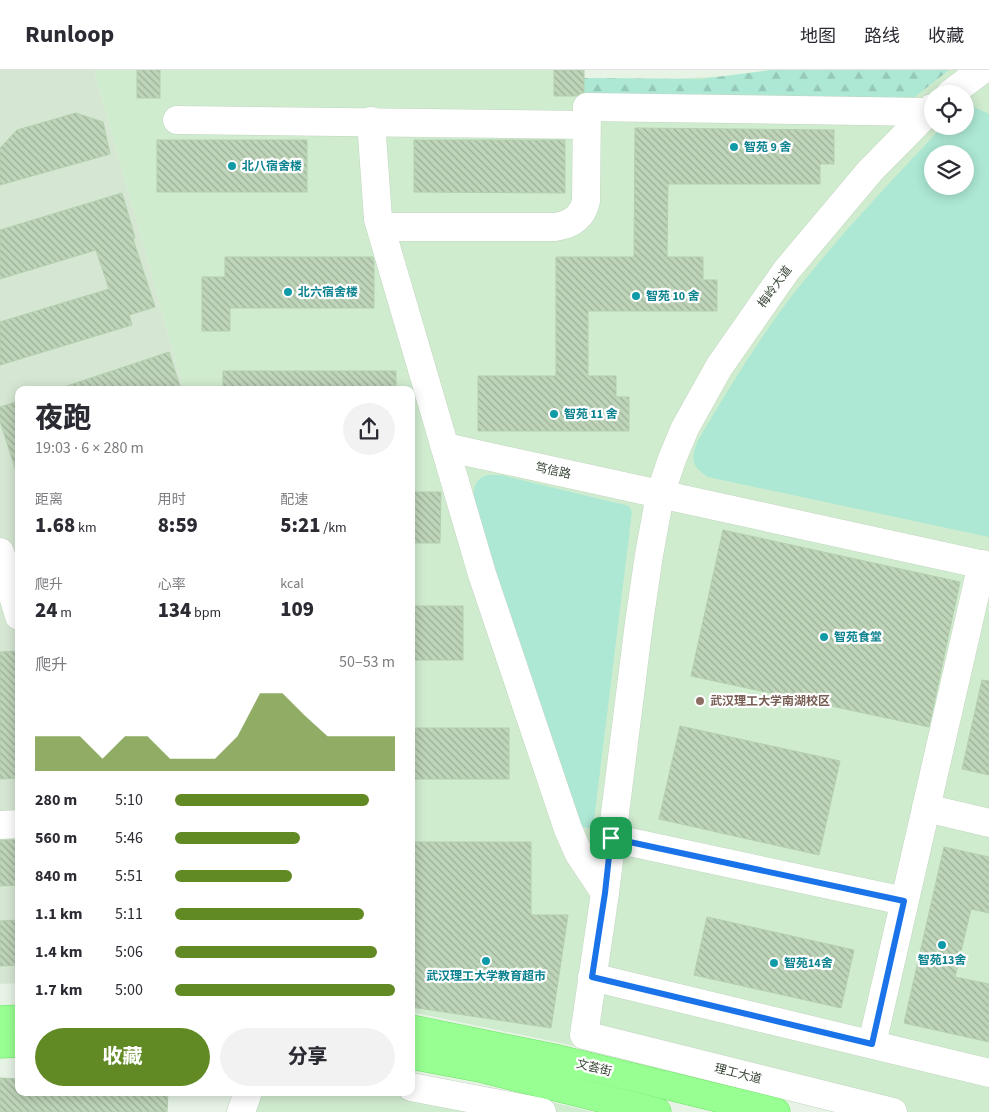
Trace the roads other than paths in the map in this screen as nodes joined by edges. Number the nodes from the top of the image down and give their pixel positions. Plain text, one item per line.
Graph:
1 (924, 110) edge
2 (924, 116) edge
3 (177, 120) dead end
4 (371, 121) junction
5 (586, 124) junction
6 (381, 227) junction
7 (445, 447) junction
8 (660, 495) junction
9 (0, 552) edge
10 (985, 565) edge
11 (15, 603) edge
12 (15, 626) edge
13 (0, 627) edge
14 (926, 808) junction
15 (989, 823) edge
16 (15, 824) edge
17 (0, 825) edge
18 (611, 838) junction
19 (605, 893) junction
20 (904, 901) junction
21 (592, 977) junction
22 (15, 1019) edge
23 (0, 1020) edge
24 (415, 1030) edge
25 (584, 1035) joint
26 (15, 1043) edge
27 (0, 1044) edge
28 (872, 1044) junction
29 (415, 1056) edge
30 (989, 1072) edge
31 (415, 1087) edge
32 (247, 1096) edge
33 (241, 1112) edge
34 (542, 1112) edge
35 (657, 1112) edge
36 (776, 1112) edge
37 (893, 1112) edge

1 - 5 street
2 - 8 street, 梅岭大道
3 - 4 street
4 - 5 street
4 - 6 street
5 - 6 street
6 - 7 street
7 - 8 street, 笃信路
7 - 19 street
8 - 10 street, 笃信路
8 - 18 street, 梅岭大道
9 - 11 street
10 - 14 street
12 - 13 street
14 - 15 street
14 - 20 street
16 - 17 street
18 - 19 street, 梅岭大道
18 - 20 street
19 - 21 street, 梅岭大道
20 - 28 street
21 - 25 street, 梅岭大道
21 - 28 street
22 - 23 main road
24 - 36 main road, 文荟街
25 - 37 street, 理工大道
26 - 27 main road
28 - 30 street
29 - 35 main road
31 - 34 street
32 - 33 street

